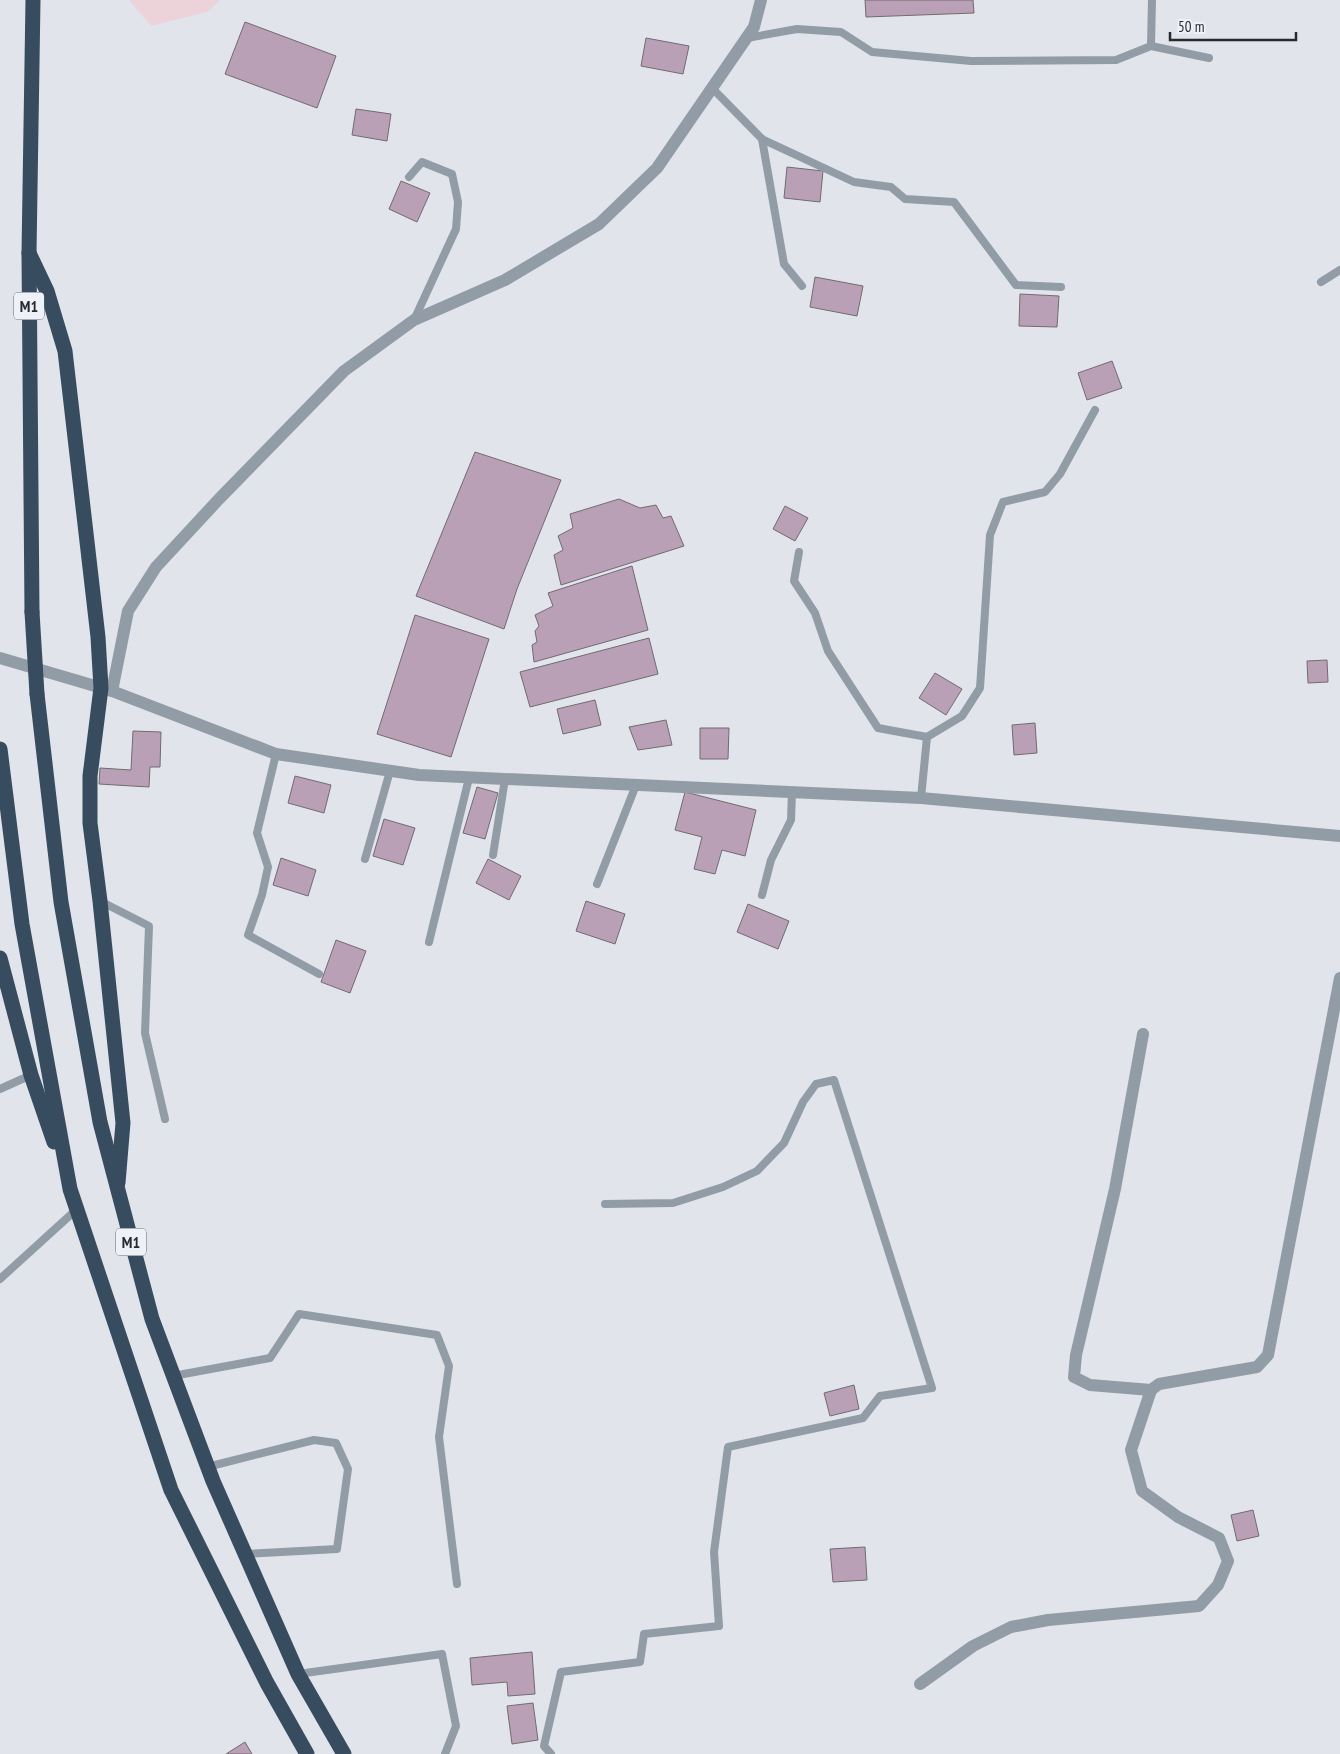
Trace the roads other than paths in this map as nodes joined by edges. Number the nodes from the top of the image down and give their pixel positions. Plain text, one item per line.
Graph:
1 (33, 0) edge
2 (761, 0) edge
3 (1152, 0) edge
4 (746, 38) junction
5 (1151, 46) junction
6 (1209, 58) dead end
7 (713, 89) junction
8 (762, 138) junction
9 (409, 176) dead end
10 (29, 254) junction
11 (1340, 270) edge
12 (1321, 282) dead end
13 (802, 286) dead end
14 (1062, 288) dead end
15 (414, 320) junction
16 (1095, 410) dead end
17 (799, 552) dead end
18 (0, 658) edge
19 (107, 690) junction
20 (927, 737) junction
21 (0, 749) edge
22 (276, 754) junction
23 (390, 771) junction
24 (469, 778) junction
25 (505, 779) junction
26 (636, 785) junction
27 (792, 792) junction
28 (921, 798) junction
29 (1340, 836) edge
30 (493, 855) dead end
31 (365, 858) dead end
32 (597, 884) dead end
33 (762, 895) dead end
34 (100, 901) junction
35 (429, 942) dead end
36 (0, 958) edge
37 (319, 974) dead end
38 (1340, 978) edge
39 (1143, 1034) dead end
40 (31, 1075) junction
41 (0, 1090) edge
42 (165, 1119) dead end
43 (117, 1187) junction
44 (70, 1189) junction
45 (605, 1204) dead end
46 (77, 1209) junction
47 (0, 1278) edge
48 (173, 1376) junction
49 (1151, 1390) junction
50 (207, 1467) junction
51 (245, 1554) junction
52 (457, 1584) dead end
53 (298, 1674) junction
54 (920, 1684) dead end
55 (307, 1754) edge
56 (344, 1754) edge
57 (445, 1754) edge
58 (551, 1754) edge

1 - 10 highway, M1
2 - 4 street
3 - 5 lane
4 - 5 lane
4 - 7 street
5 - 6 lane
7 - 8 lane
7 - 15 street
8 - 13 lane
8 - 14 lane
9 - 15 lane
10 - 19 highway
10 - 43 highway, M1, bridge
11 - 12 lane
15 - 19 street
16 - 20 lane
17 - 20 lane
18 - 19 street
19 - 22 street
19 - 34 highway
20 - 28 lane
21 - 44 highway, M1
22 - 23 street
22 - 37 lane
23 - 24 street
23 - 31 lane
24 - 25 street
24 - 35 lane
25 - 26 street
25 - 30 lane
26 - 27 street
26 - 32 lane
27 - 28 street
27 - 33 lane
28 - 29 street
34 - 42 lane
34 - 43 highway
36 - 40 highway
38 - 49 street
39 - 49 street
40 - 41 lane
40 - 44 highway
43 - 48 highway, M1
44 - 46 highway, M1
45 - 58 lane
46 - 47 lane
46 - 55 highway, M1
48 - 50 highway, M1
48 - 52 lane
49 - 54 street
50 - 51 highway, M1
50 - 51 lane
51 - 53 highway, M1
53 - 56 highway, M1
53 - 57 lane

